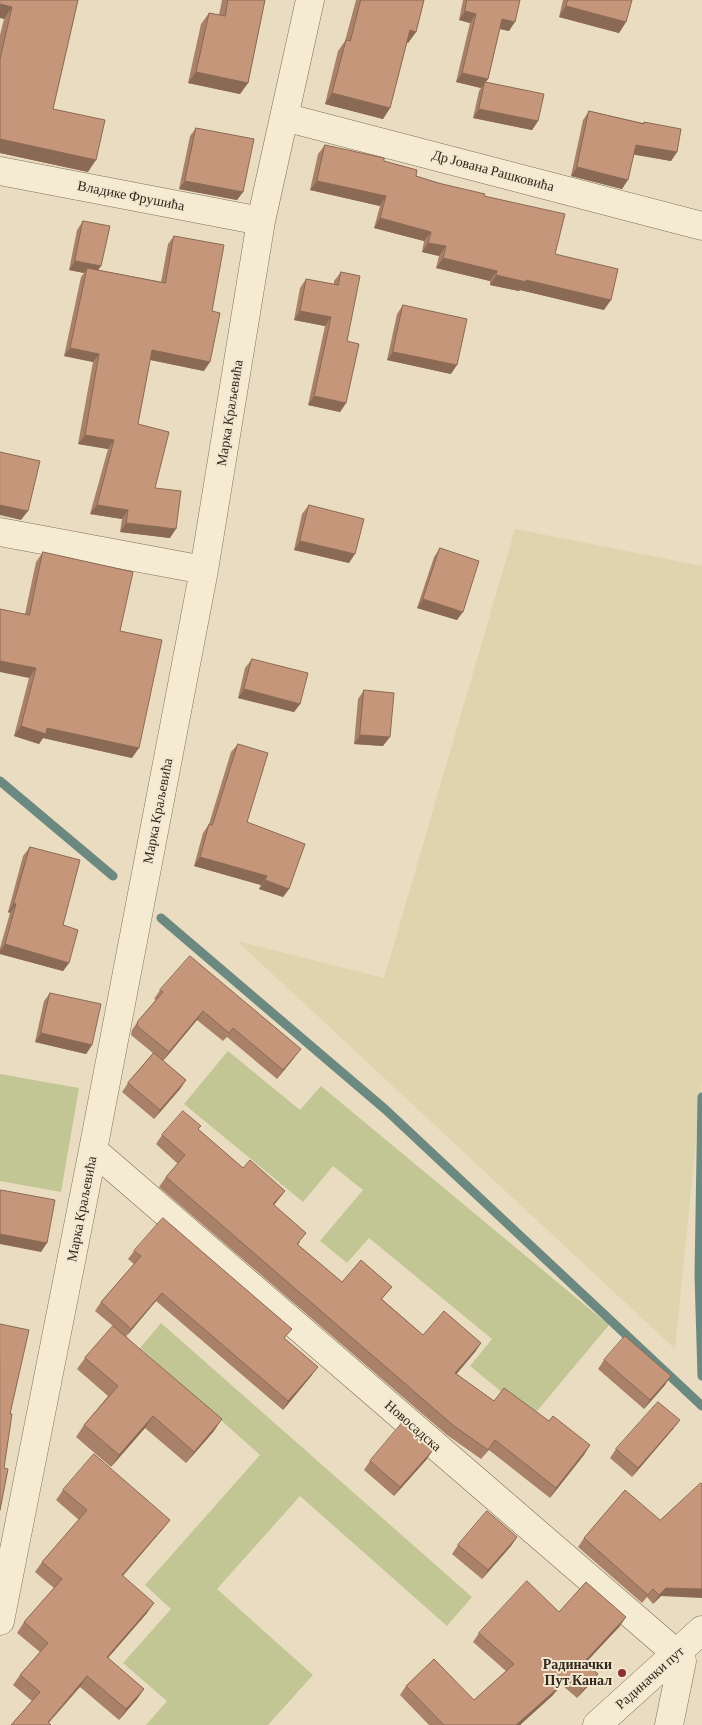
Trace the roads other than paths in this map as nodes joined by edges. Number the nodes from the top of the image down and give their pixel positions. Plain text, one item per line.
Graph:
1 (310, 0) edge
2 (284, 117) junction
3 (0, 171) edge
4 (261, 222) junction
5 (702, 226) edge
6 (0, 532) edge
7 (204, 570) junction
8 (93, 1150) junction
9 (0, 1621) edge
10 (702, 1630) edge
11 (677, 1654) junction
12 (597, 1725) edge
13 (669, 1725) edge

1 - 2 street, Марка Краљевића
2 - 4 street, Марка Краљевића
2 - 5 street, Др Јована Рашковића
3 - 4 street, Владике Фрушића
4 - 7 street, Марка Краљевића
6 - 7 street
7 - 8 street, Марка Краљевића
8 - 9 street, Марка Краљевића
8 - 11 street, Новосадска
10 - 11 street, Радиначки пут
11 - 12 street, Радиначки пут
11 - 13 street

